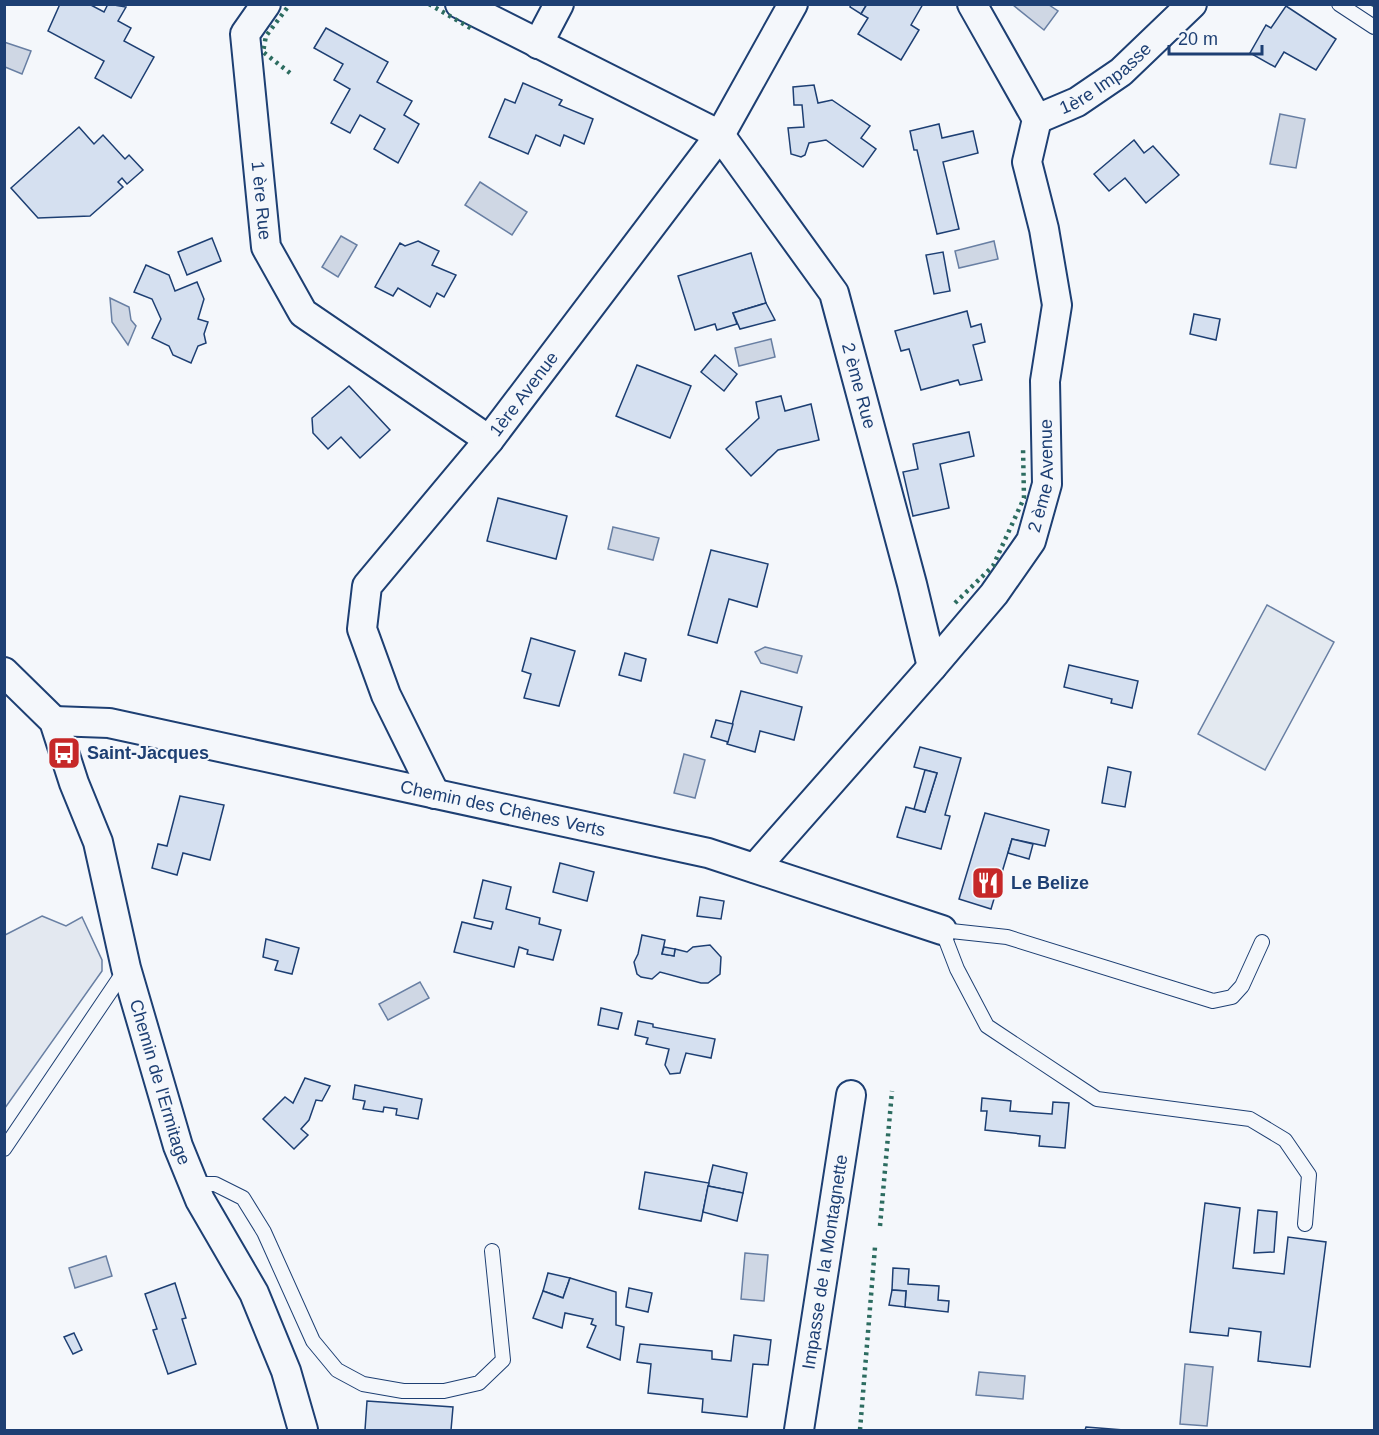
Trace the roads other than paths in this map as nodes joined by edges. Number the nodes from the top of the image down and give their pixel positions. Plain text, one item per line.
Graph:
1 (266, 4) edge
2 (460, 4) edge
3 (559, 4) edge
4 (793, 4) edge
5 (972, 4) edge
6 (1192, 4) edge
7 (1339, 4) edge
8 (1374, 27) edge
9 (538, 44) junction
10 (1037, 119) junction
11 (720, 135) junction
12 (489, 440) junction
13 (932, 667) junction
14 (4, 672) edge
15 (54, 721) junction
16 (435, 794) junction
17 (755, 868) junction
18 (942, 930) junction
19 (1262, 942) dead end
20 (126, 968) junction
21 (851, 1095) dead end
22 (4, 1149) edge
23 (194, 1184) junction
24 (1305, 1224) dead end
25 (492, 1251) dead end
26 (303, 1431) edge
27 (799, 1431) edge

1 - 12 street, 1 ère Rue
2 - 9 street
3 - 9 street
4 - 11 street, 1ère Avenue
5 - 10 street
6 - 10 street, 1ère Impasse
7 - 8 lane
9 - 11 street
10 - 13 street, 2 ème Avenue
11 - 12 street, 1ère Avenue
11 - 13 street, 2 ème Rue
12 - 16 street, 1ère Avenue
13 - 17 street, 2 ème Avenue
14 - 15 street
15 - 16 street, Chemin des Chênes Verts
15 - 20 street, Chemin de l'Ermitage
16 - 17 street, Chemin des Chênes Verts
17 - 18 street, Chemin des Chênes Verts
18 - 19 lane
18 - 24 lane
20 - 22 lane
20 - 23 street, Chemin de l'Ermitage
21 - 27 street, Impasse de la Montagnette
23 - 25 lane
23 - 26 street, Chemin de l'Ermitage

